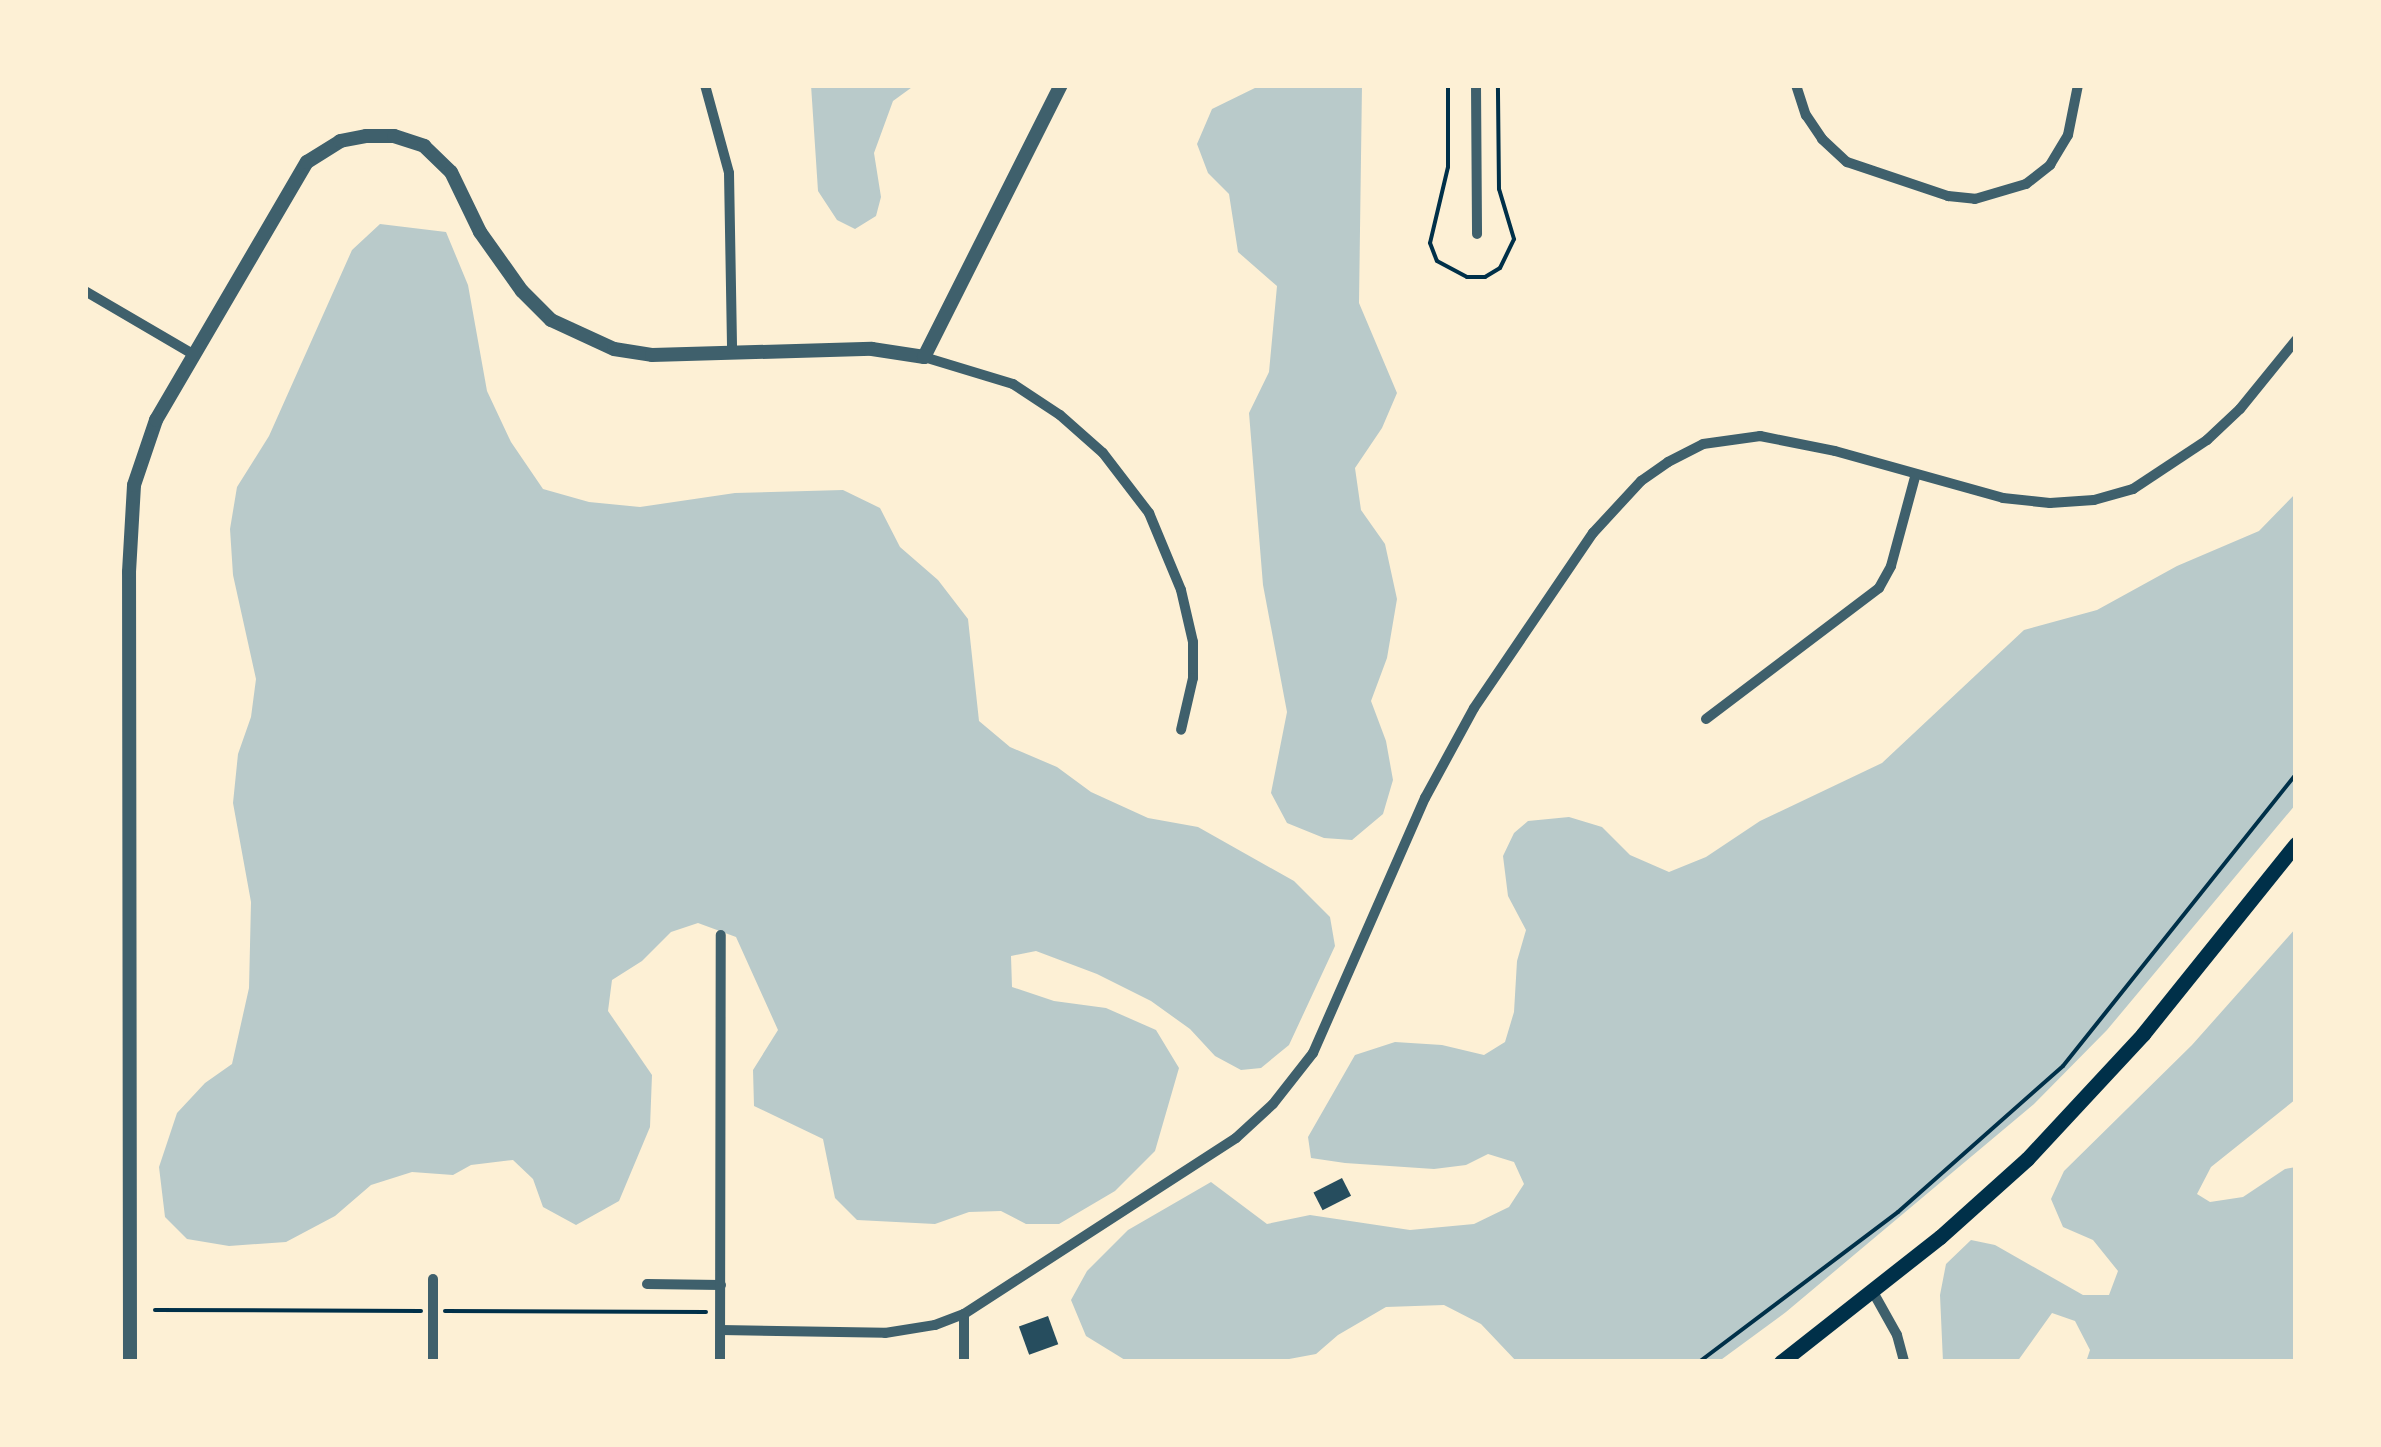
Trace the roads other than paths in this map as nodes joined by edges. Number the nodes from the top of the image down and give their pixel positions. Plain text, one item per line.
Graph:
1 (705, 85) edge
2 (1061, 85) edge
3 (1476, 85) edge
4 (1796, 85) edge
5 (2078, 85) edge
6 (1477, 234) dead end
7 (85, 291) edge
8 (2296, 340) edge
9 (732, 353) junction
10 (193, 354) junction
11 (924, 357) junction
12 (1915, 477) junction
13 (1706, 720) dead end
14 (1181, 730) dead end
15 (2296, 844) edge
16 (721, 935) dead end
17 (433, 1279) dead end
18 (647, 1284) dead end
19 (721, 1285) junction
20 (1873, 1292) junction
21 (964, 1314) junction
22 (721, 1330) junction
23 (130, 1362) edge
24 (433, 1362) edge
25 (720, 1362) edge
26 (964, 1362) edge
27 (1780, 1362) edge
28 (1904, 1362) edge

1 - 9 street
2 - 11 street
3 - 6 street
4 - 5 street
7 - 10 street
8 - 12 street
9 - 10 street
9 - 11 street
10 - 23 street
11 - 14 street
12 - 13 street
12 - 21 street
15 - 20 main road
16 - 19 street
17 - 24 street
18 - 19 street
19 - 22 street
20 - 27 main road
20 - 28 street
21 - 22 street
21 - 26 street
22 - 25 street

